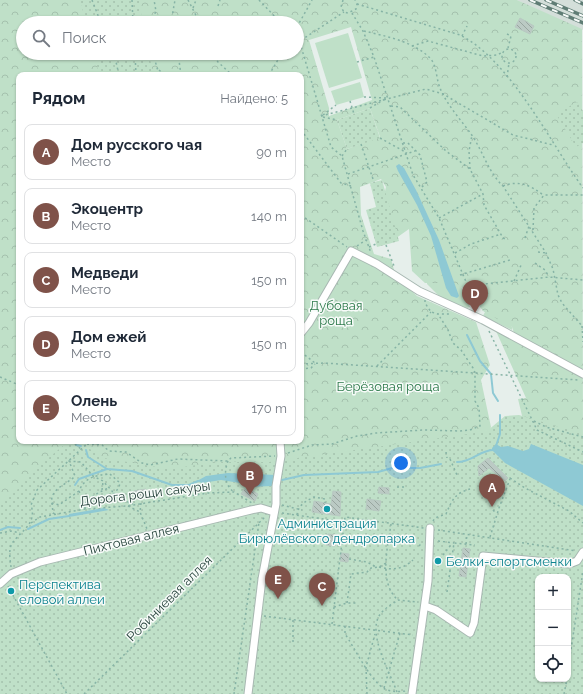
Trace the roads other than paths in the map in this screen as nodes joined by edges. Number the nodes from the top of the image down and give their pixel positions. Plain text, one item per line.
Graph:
1 (304, 329) edge
2 (583, 374) edge
3 (280, 444) edge
4 (261, 508) junction
5 (275, 508) junction
6 (273, 523) junction
7 (430, 528) road end
8 (583, 552) edge
9 (2, 582) edge
10 (425, 604) junction
11 (410, 692) edge
12 (248, 694) edge

1 - 2 lane
3 - 5 lane
4 - 5 lane
4 - 6 lane
4 - 9 lane, Пихтовая аллея
5 - 6 lane
6 - 12 lane
7 - 10 lane
8 - 10 lane
10 - 11 lane

